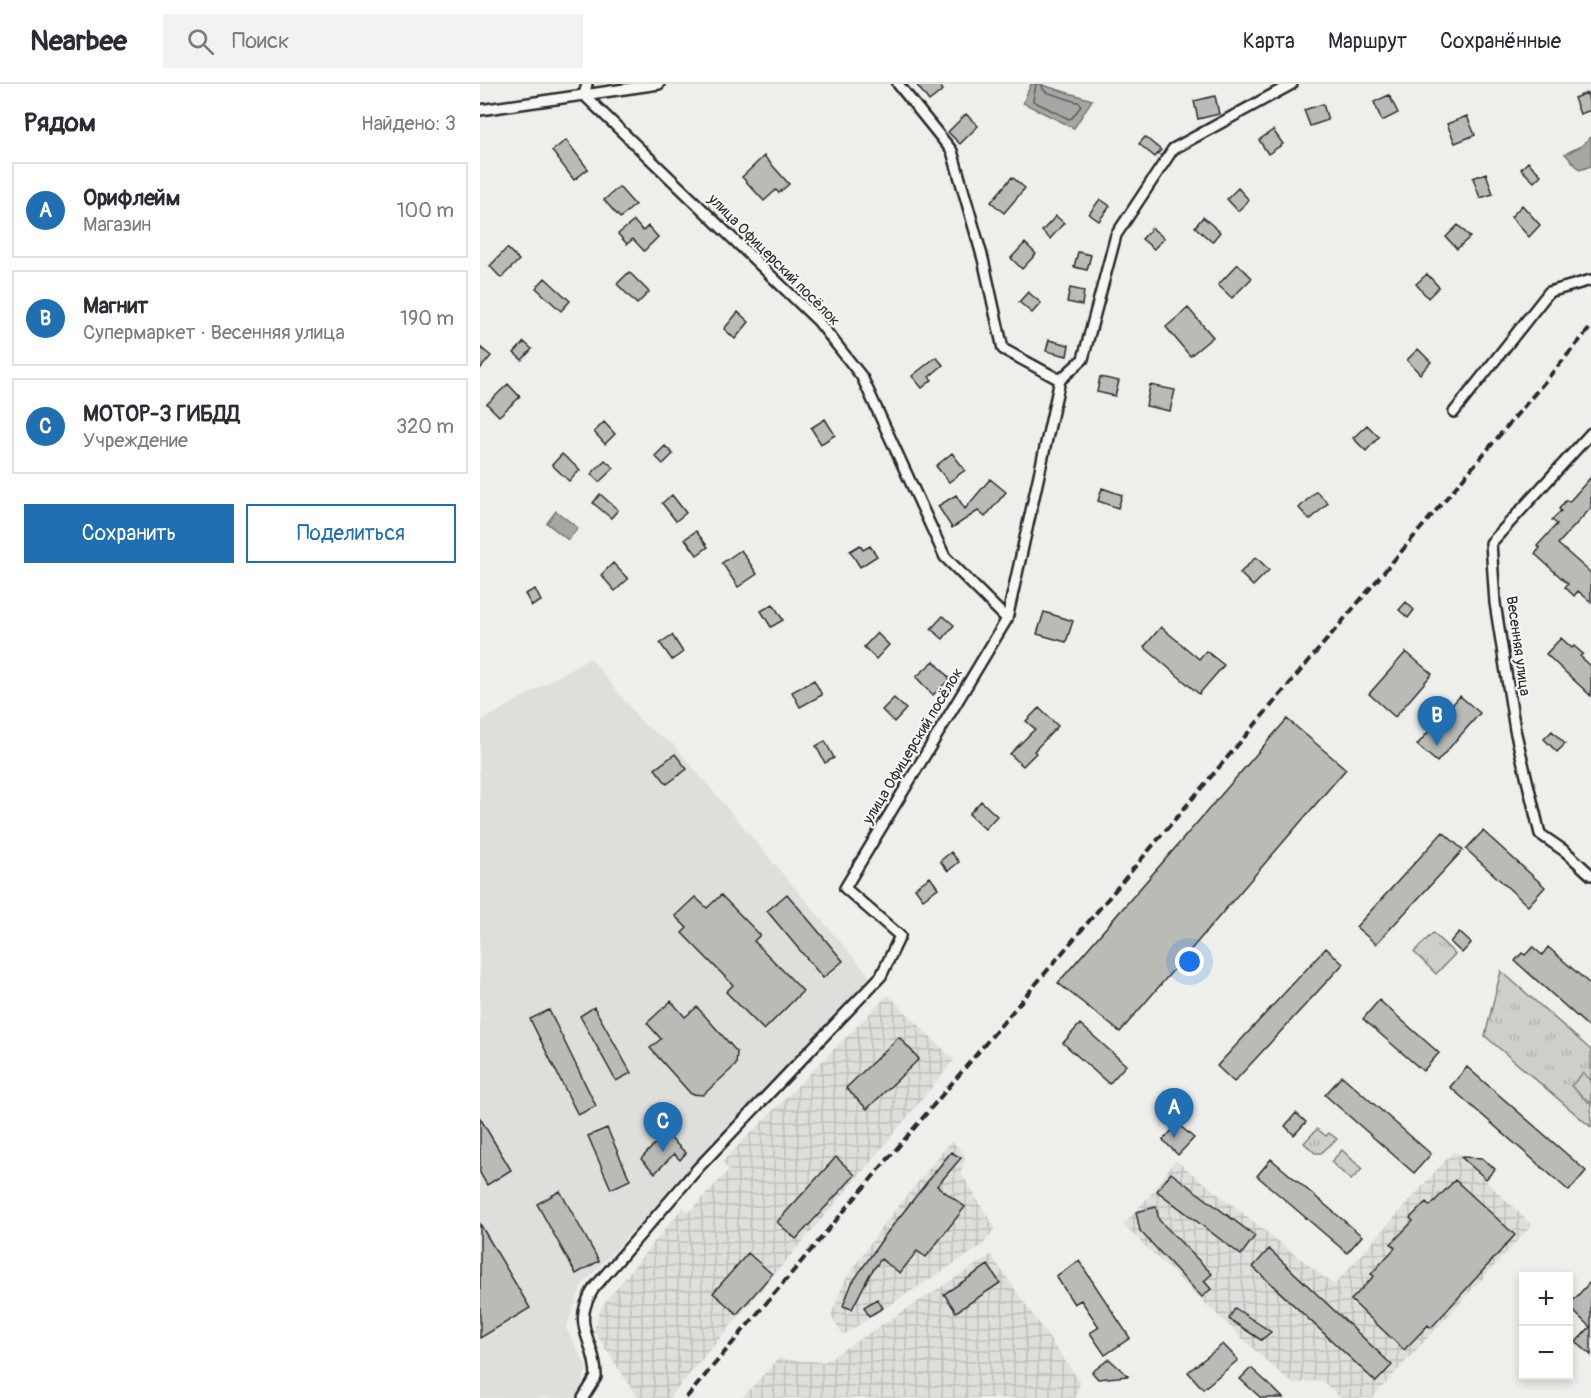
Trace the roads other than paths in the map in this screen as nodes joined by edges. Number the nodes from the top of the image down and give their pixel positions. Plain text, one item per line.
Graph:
1 (587, 84) edge
2 (659, 84) edge
3 (898, 84) edge
4 (1292, 84) edge
5 (584, 95) junction
6 (480, 110) edge
7 (1591, 280) edge
8 (1060, 380) junction
9 (1454, 412) dead end
10 (1591, 433) edge
11 (1007, 619) junction
12 (1591, 874) edge
13 (583, 1398) edge

1 - 5 street
2 - 5 street
3 - 8 street
4 - 8 street
5 - 6 street
5 - 11 street, улица Офицерский посёлок
7 - 9 street
8 - 11 street, улица Офицерский посёлок
10 - 12 street, Весенняя улица
11 - 13 street, улица Офицерский посёлок

